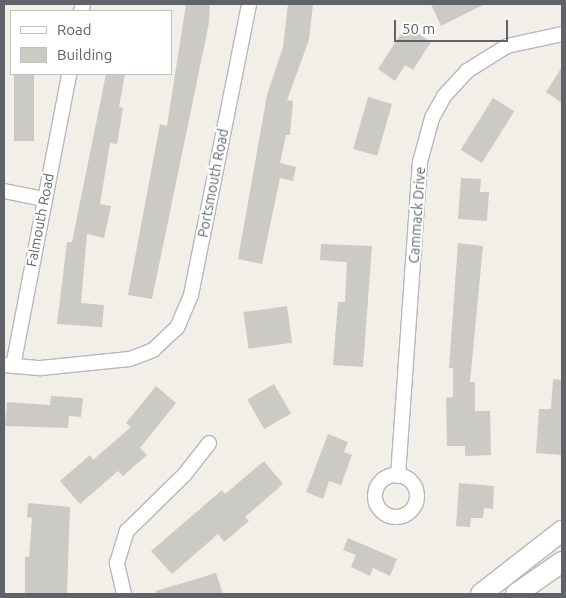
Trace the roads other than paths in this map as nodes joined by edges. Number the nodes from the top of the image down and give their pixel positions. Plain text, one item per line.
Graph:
1 (249, 4) edge
2 (562, 34) edge
3 (69, 75) edge
4 (4, 191) edge
5 (44, 199) junction
6 (8, 366) edge
7 (209, 443) dead end
8 (398, 476) dead end
9 (562, 531) edge
10 (562, 562) edge
11 (124, 594) edge
12 (480, 594) edge
13 (516, 594) edge

1 - 6 street, Portsmouth Road
2 - 8 street, Cammack Drive
3 - 5 street, Falmouth Road
4 - 5 street
5 - 6 street, Falmouth Road
7 - 11 street
9 - 12 main road
10 - 13 main road

